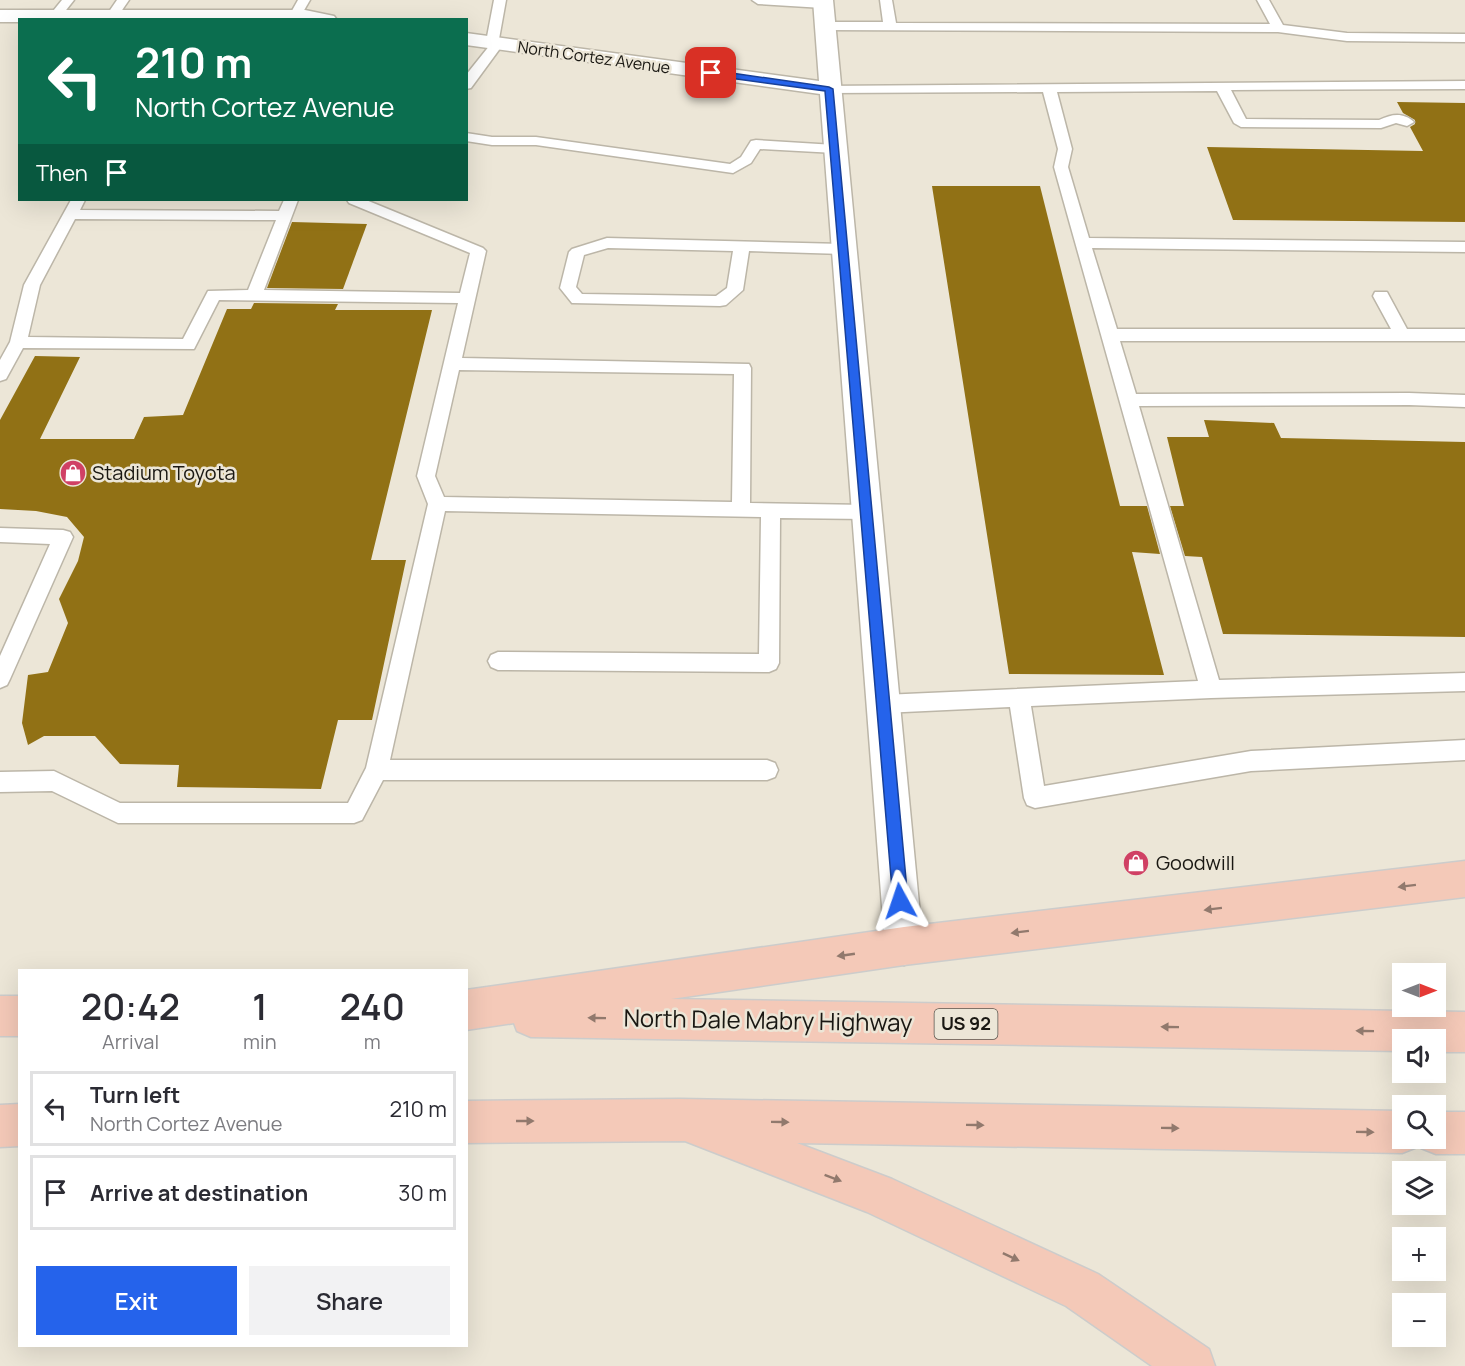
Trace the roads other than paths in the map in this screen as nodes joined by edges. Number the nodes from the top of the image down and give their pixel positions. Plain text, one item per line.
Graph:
1 (68, 0) edge
2 (500, 0) edge
3 (758, 0) edge
4 (886, 0) edge
5 (1263, 0) edge
6 (118, 8) edge
7 (300, 8) edge
8 (824, 10) edge
9 (0, 16) edge
10 (55, 16) junction
11 (322, 18) edge
12 (890, 26) junction
13 (1278, 28) junction
14 (1465, 38) edge
15 (468, 39) edge
16 (495, 43) junction
17 (468, 82) edge
18 (1465, 85) edge
19 (1222, 87) junction
20 (1049, 88) junction
21 (829, 89) junction
22 (1401, 117) dead end
23 (468, 137) edge
24 (835, 149) junction
25 (77, 201) edge
26 (291, 201) edge
27 (356, 201) edge
28 (70, 214) junction
29 (285, 216) junction
30 (1083, 243) junction
31 (742, 246) junction
32 (1465, 247) edge
33 (843, 249) junction
34 (254, 296) junction
35 (1381, 296) dead end
36 (465, 298) junction
37 (1110, 335) junction
38 (1402, 335) junction
39 (1465, 335) edge
40 (18, 342) junction
41 (451, 364) junction
42 (0, 375) edge
43 (1129, 400) junction
44 (1465, 401) edge
45 (437, 504) junction
46 (741, 509) junction
47 (771, 510) junction
48 (867, 512) junction
49 (0, 535) edge
50 (498, 661) dead end
51 (0, 679) edge
52 (1465, 682) edge
53 (1211, 689) junction
54 (1019, 698) junction
55 (883, 704) junction
56 (1465, 750) edge
57 (377, 770) junction
58 (767, 770) dead end
59 (0, 782) edge
60 (1465, 879) edge
61 (904, 946) junction
62 (468, 1010) edge
63 (0, 1016) edge
64 (18, 1016) edge
65 (468, 1016) edge
66 (1465, 1032) edge
67 (680, 1120) junction
68 (468, 1122) edge
69 (18, 1125) edge
70 (0, 1126) edge
71 (1392, 1132) edge
72 (1446, 1133) edge
73 (1465, 1133) edge
74 (1192, 1366) edge

1 - 10 lane
2 - 16 lane
3 - 8 lane
4 - 12 lane
5 - 13 lane
6 - 7 street
6 - 10 street
7 - 11 street
8 - 12 lane
8 - 21 street
9 - 10 street
12 - 13 lane
13 - 14 lane
15 - 16 street, North Cortez Avenue
16 - 17 lane
16 - 21 street, North Cortez Avenue
18 - 19 lane
19 - 20 lane
19 - 22 lane
20 - 21 lane
20 - 30 lane
21 - 24 street
23 - 24 lane
24 - 33 street
25 - 28 lane
26 - 29 lane
27 - 36 lane
28 - 29 lane
28 - 40 lane
29 - 34 lane
30 - 32 lane
30 - 37 lane
31 - 31 lane
31 - 33 lane
33 - 48 street
34 - 36 lane
34 - 40 lane
35 - 38 lane
36 - 41 lane
37 - 38 lane
37 - 43 lane
38 - 39 lane
40 - 42 lane
41 - 45 lane
41 - 46 lane
43 - 44 lane
43 - 53 lane
45 - 46 lane
45 - 57 lane
46 - 47 lane
47 - 48 lane
47 - 50 lane
48 - 55 street
49 - 51 lane
52 - 53 lane
53 - 54 lane
54 - 55 lane
54 - 56 lane
55 - 61 street
57 - 58 lane
57 - 59 lane
60 -> 61 main road
61 -> 62 main road
63 - 64 main road
66 -> 65 main road, North Dale Mabry Highway / US 92
68 -> 67 main road
67 -> 71 main road
67 -> 74 main road
69 - 70 main road
72 - 73 main road

